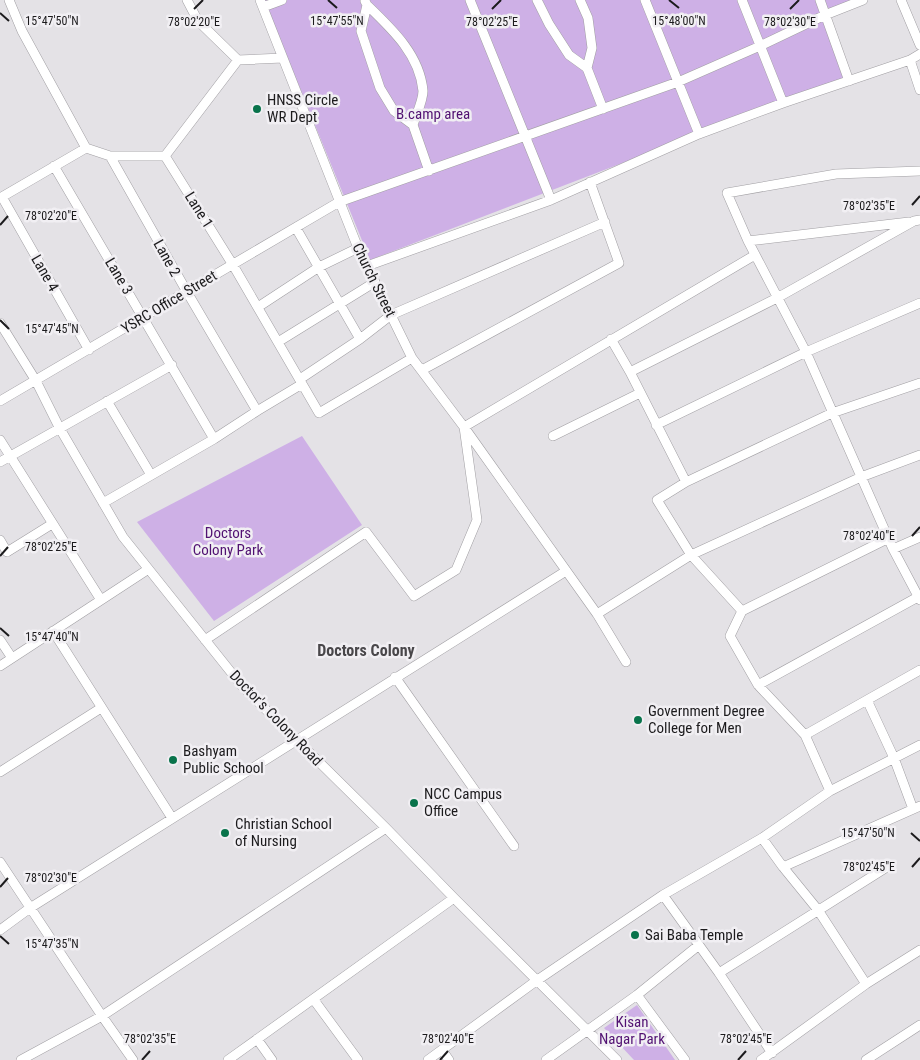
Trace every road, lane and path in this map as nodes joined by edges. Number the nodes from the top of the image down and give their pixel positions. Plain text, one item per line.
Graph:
1 (10, 0) edge
2 (187, 0) edge
3 (282, 0) edge
4 (470, 0) edge
5 (537, 0) edge
6 (580, 0) edge
7 (645, 0) edge
8 (742, 0) edge
9 (820, 0) edge
10 (863, 0) edge
11 (901, 0) edge
12 (366, 2) edge
13 (261, 4) edge
14 (825, 15) junction
15 (920, 45) edge
16 (760, 46) junction
17 (920, 54) edge
18 (283, 58) junction
19 (238, 60) junction
20 (910, 60) junction
21 (587, 68) junction
22 (849, 80) junction
23 (678, 82) junction
24 (920, 90) edge
25 (783, 103) junction
26 (603, 109) junction
27 (413, 125) junction
28 (699, 134) junction
29 (525, 137) junction
30 (86, 148) junction
31 (110, 156) junction
32 (165, 156) junction
33 (54, 166) junction
34 (429, 170) junction
35 (920, 171) edge
36 (590, 182) junction
37 (1, 198) edge
38 (551, 200) junction
39 (339, 202) junction
40 (917, 220) edge
41 (605, 222) junction
42 (296, 228) junction
43 (748, 241) junction
44 (358, 248) junction
45 (755, 255) junction
46 (233, 265) junction
47 (367, 266) junction
48 (319, 267) junction
49 (375, 282) junction
50 (187, 292) junction
51 (777, 298) junction
52 (920, 303) edge
53 (339, 304) junction
54 (258, 307) junction
55 (391, 315) junction
56 (144, 317) junction
57 (0, 323) edge
58 (360, 339) junction
59 (611, 339) junction
60 (278, 342) junction
61 (89, 350) junction
62 (806, 352) junction
63 (412, 358) junction
64 (172, 365) junction
65 (422, 370) junction
66 (630, 372) junction
67 (36, 381) junction
68 (301, 382) junction
69 (920, 383) edge
70 (640, 393) junction
71 (107, 401) junction
72 (0, 402) edge
73 (256, 411) junction
74 (832, 413) junction
75 (656, 425) junction
76 (464, 427) junction
77 (59, 428) junction
78 (553, 436) dead end
79 (214, 439) junction
80 (0, 440) edge
81 (920, 455) edge
82 (10, 456) junction
83 (0, 462) edge
84 (151, 475) junction
85 (861, 477) junction
86 (686, 482) junction
87 (103, 503) junction
88 (52, 524) junction
89 (920, 537) edge
90 (889, 538) junction
91 (0, 540) edge
92 (893, 549) junction
93 (4, 554) edge
94 (691, 555) junction
95 (147, 570) junction
96 (566, 571) junction
97 (919, 599) edge
98 (101, 600) junction
99 (742, 611) junction
100 (597, 614) junction
101 (53, 631) junction
102 (0, 640) edge
103 (205, 640) junction
104 (12, 658) junction
105 (626, 662) dead end
106 (0, 666) edge
107 (920, 670) edge
108 (395, 677) junction
109 (758, 685) junction
110 (867, 700) junction
111 (101, 708) junction
112 (805, 735) junction
113 (296, 740) junction
114 (920, 744) edge
115 (894, 758) junction
116 (0, 772) edge
117 (830, 791) junction
118 (917, 807) edge
119 (172, 818) junction
120 (386, 828) junction
121 (762, 838) junction
122 (514, 846) dead end
123 (0, 862) edge
124 (783, 867) junction
125 (887, 867) dead end
126 (663, 895) junction
127 (454, 898) junction
128 (30, 908) junction
129 (818, 910) junction
130 (0, 930) edge
131 (699, 945) junction
132 (920, 950) edge
133 (718, 973) junction
134 (536, 981) junction
135 (866, 984) junction
136 (637, 995) junction
137 (314, 1000) junction
138 (102, 1016) junction
139 (920, 1025) edge
140 (587, 1031) junction
141 (257, 1038) junction
142 (442, 1050) junction
143 (772, 1053) junction
144 (21, 1060) edge
145 (133, 1060) edge
146 (228, 1060) edge
147 (272, 1060) edge
148 (358, 1060) edge
149 (428, 1060) edge
150 (449, 1060) edge
151 (546, 1060) edge
152 (617, 1060) edge
153 (685, 1060) edge
154 (761, 1060) edge
155 (866, 1060) edge

1 - 30 street
2 - 19 street
3 - 13 street
4 - 29 street
5 - 21 street
6 - 21 street
7 - 23 street
8 - 16 street
9 - 14 street
10 - 14 street, YSRC Office Street
11 - 15 street
12 - 27 street
12 - 27 street
13 - 18 street, Church Street
14 - 16 street, YSRC Office Street
14 - 22 street
16 - 23 street, YSRC Office Street
16 - 25 street
17 - 20 street
18 - 19 street
18 - 39 street, Church Street
19 - 32 street
20 - 22 street
20 - 24 street
21 - 26 street
22 - 25 street
23 - 26 street, YSRC Office Street
23 - 28 street
25 - 28 street
26 - 29 street, YSRC Office Street
27 - 34 street
28 - 36 street
29 - 34 street, YSRC Office Street
29 - 38 street
30 - 31 street
30 - 33 street
31 - 32 street
31 - 50 street, Lane 2
32 - 46 street, Lane 1
33 - 37 street
33 - 56 street, Lane 3
34 - 39 street, YSRC Office Street
35 - 43 street
36 - 38 street
36 - 41 street
37 - 61 street, Lane 4
38 - 47 street
39 - 42 street, YSRC Office Street
39 - 44 street, Church Street
40 - 43 street
40 - 51 street
41 - 55 street
41 - 65 street
42 - 46 street, YSRC Office Street
42 - 48 street
43 - 45 street
44 - 47 street, Church Street
44 - 48 street
45 - 51 street
45 - 59 street
46 - 50 street, YSRC Office Street
46 - 54 street, Lane 1
47 - 49 street, Church Street
48 - 53 street
48 - 54 street
49 - 53 street
49 - 55 street, Church Street
50 - 56 street, YSRC Office Street
50 - 73 street, Lane 2
51 - 62 street
51 - 66 street
52 - 62 street
53 - 58 street
53 - 60 street
54 - 60 street, Lane 1
55 - 58 street
55 - 63 street, Church Street
56 - 61 street, YSRC Office Street
56 - 64 street, Lane 3
57 - 67 street, Doctor's Colony Road
58 - 68 street
59 - 66 street
59 - 76 street
60 - 68 street, Lane 1
61 - 67 street, YSRC Office Street
62 - 74 street
62 - 75 street
63 - 65 street, Church Street
63 - 68 street, Lane 1
64 - 71 street
64 - 79 street, Lane 3
65 - 76 street, Church Street
66 - 70 street
67 - 72 street, YSRC Office Street
67 - 77 street, Doctor's Colony Road
68 - 73 street
69 - 74 street
70 - 75 street
70 - 78 street
71 - 77 street
71 - 84 street
73 - 79 street
74 - 85 street
74 - 86 street
75 - 86 street
76 - 96 street, Church Street
76 - 103 street
77 - 82 street
77 - 87 street, Doctor's Colony Road
79 - 84 street
80 - 82 street
81 - 85 street
82 - 83 street
82 - 88 street
84 - 87 street
85 - 90 street
85 - 94 street
86 - 94 street
87 - 95 street, Doctor's Colony Road
88 - 93 street
88 - 98 street
89 - 92 street
90 - 92 street
90 - 99 street
91 - 93 street
92 - 97 street
94 - 99 street
94 - 100 street
95 - 98 street
95 - 103 street, Doctor's Colony Road
96 - 100 street, Church Street
96 - 108 street
97 - 109 street
98 - 101 street
99 - 109 street
100 - 105 street, Church Street
101 - 104 street
101 - 111 street
102 - 104 street
103 - 113 street, Doctor's Colony Road
104 - 106 street
107 - 110 street
108 - 113 street
108 - 122 street
109 - 112 street
110 - 112 street
110 - 115 street
111 - 116 street
111 - 119 street
112 - 117 street
113 - 119 street
113 - 120 street, Doctor's Colony Road
114 - 115 street
115 - 117 street
115 - 118 street
117 - 121 street
118 - 124 street
119 - 128 street
120 - 127 street, Doctor's Colony Road
120 - 138 street
121 - 124 street
121 - 126 street
123 - 128 street
124 - 129 street
125 - 129 street
126 - 131 street
126 - 134 street
127 - 134 street, Doctor's Colony Road
127 - 137 street
128 - 130 street
128 - 138 street
129 - 133 street
129 - 135 street
131 - 133 street
131 - 136 street
132 - 135 street
133 - 143 street
134 - 140 street, Doctor's Colony Road
134 - 142 street
135 - 143 street
136 - 140 street
136 - 153 street
137 - 141 street
137 - 148 street
138 - 144 street
138 - 145 street
139 - 155 street
140 - 151 street
140 - 152 street, Doctor's Colony Road
141 - 146 street
141 - 147 street
142 - 149 street
142 - 150 street
143 - 154 street

